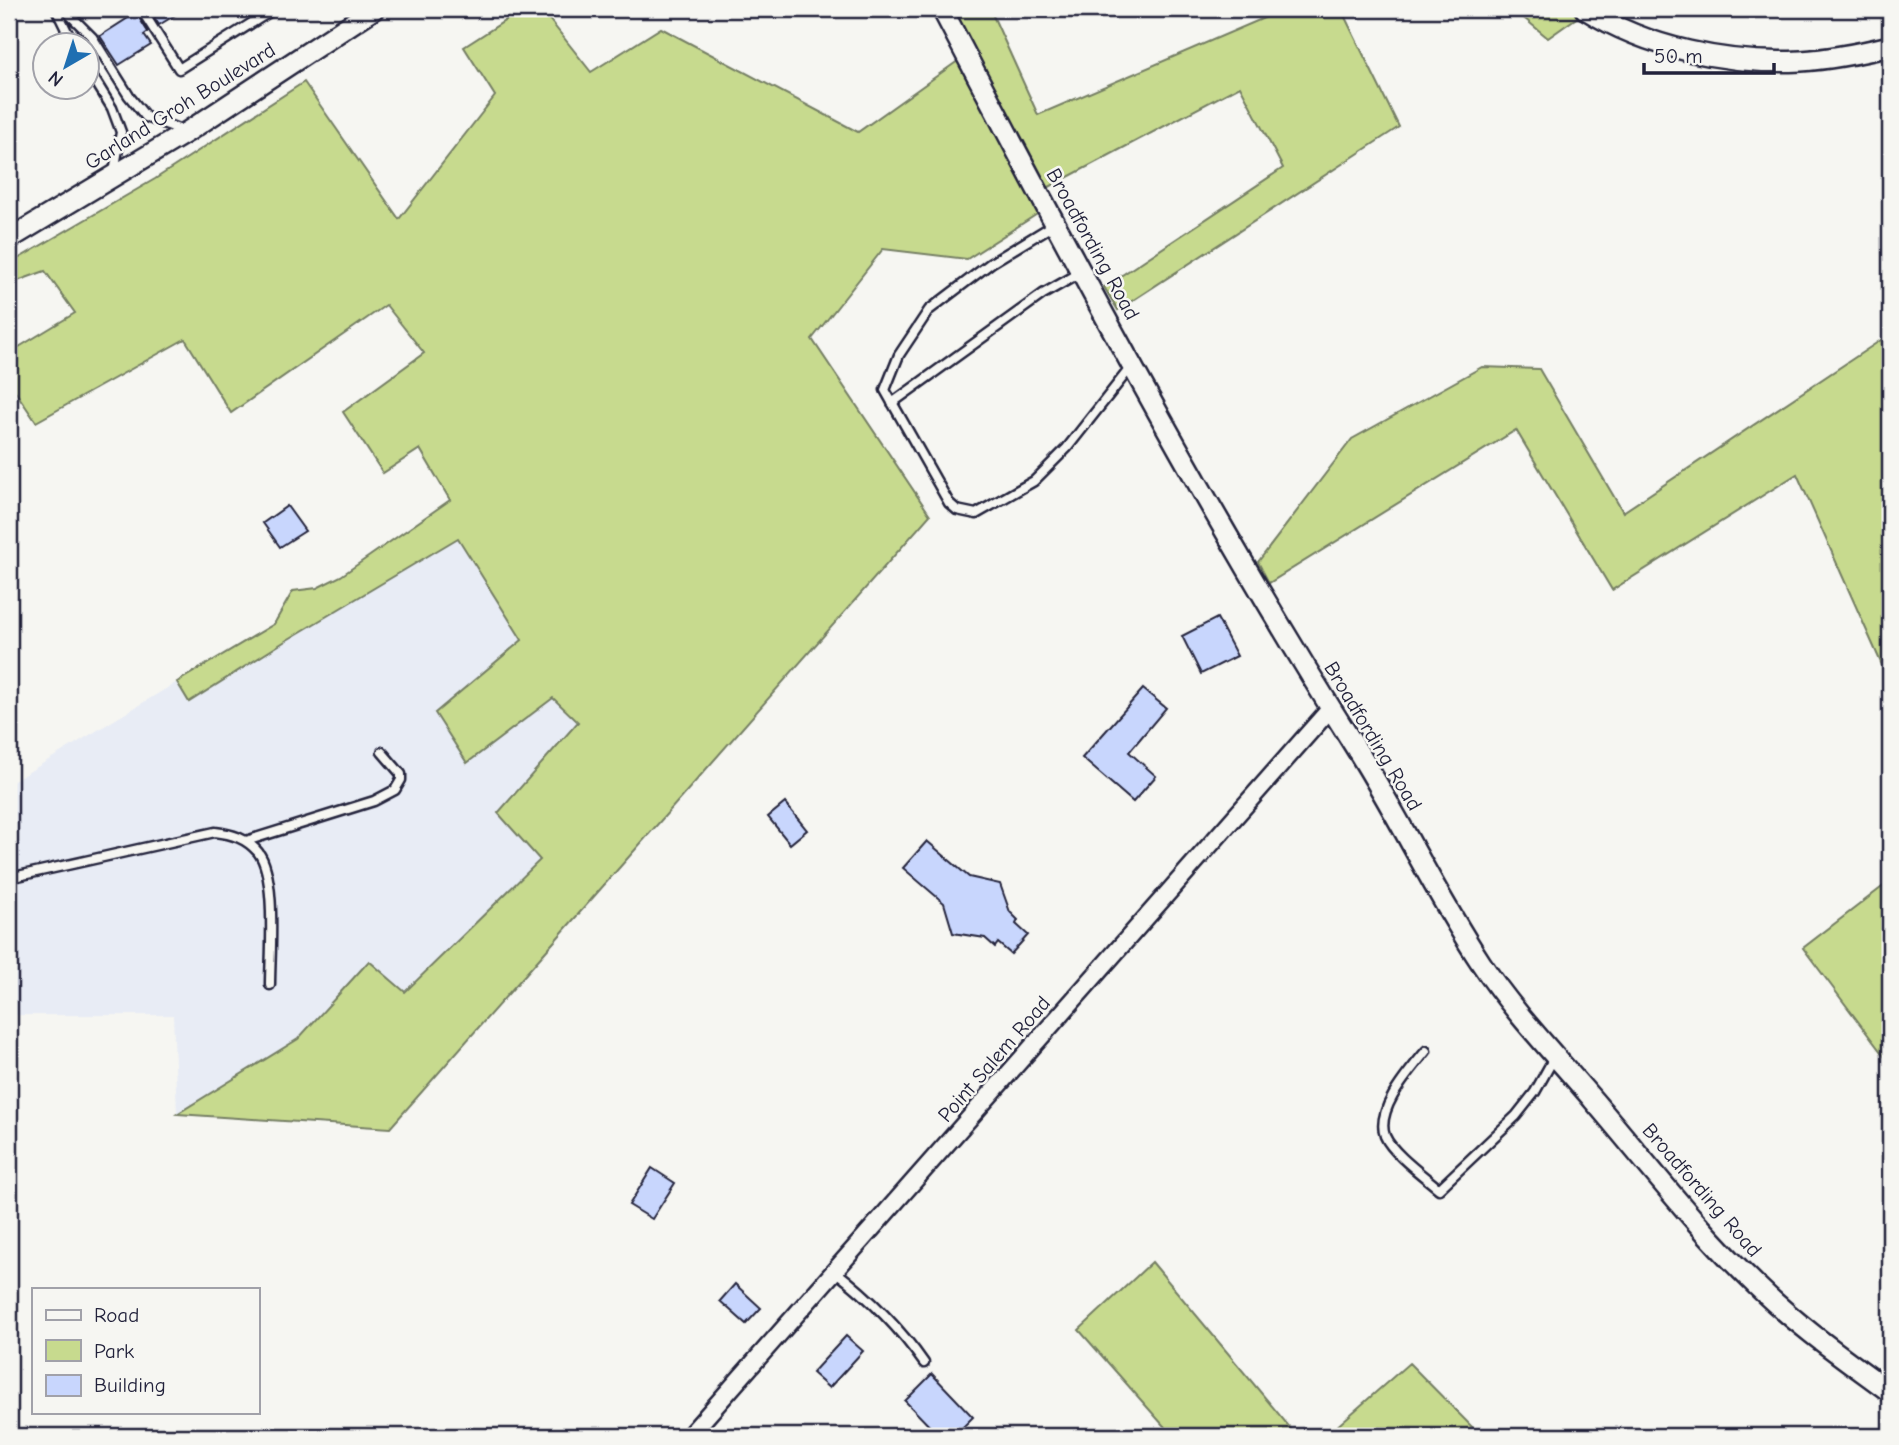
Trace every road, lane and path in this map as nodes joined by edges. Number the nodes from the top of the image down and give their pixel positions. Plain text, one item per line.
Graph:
1 (56, 9) edge
2 (64, 9) edge
3 (141, 9) edge
4 (274, 9) edge
5 (374, 9) edge
6 (942, 9) edge
7 (1585, 9) edge
8 (67, 32) edge
9 (1890, 46) edge
10 (102, 92) edge
11 (187, 132) junction
12 (113, 176) junction
13 (1055, 225) junction
14 (9, 239) edge
15 (1081, 272) junction
16 (1133, 365) junction
17 (892, 402) junction
18 (1331, 709) junction
19 (382, 752) dead end
20 (246, 841) junction
21 (9, 878) edge
22 (270, 985) dead end
23 (1426, 1051) dead end
24 (1555, 1056) junction
25 (835, 1271) junction
26 (924, 1363) dead end
27 (1890, 1392) edge
28 (689, 1436) edge

1 - 8 lane
2 - 11 lane
3 - 4 lane
5 - 11 street, Garland Groh Boulevard
6 - 13 street, Broadfording Road
7 - 9 street
10 - 12 lane
11 - 12 street, Garland Groh Boulevard
12 - 14 street, Garland Groh Boulevard
13 - 15 street, Broadfording Road
13 - 17 lane
15 - 16 street, Broadfording Road
15 - 17 lane
16 - 17 lane
16 - 18 street, Broadfording Road
18 - 24 street, Broadfording Road
18 - 25 street, Point Salem Road
19 - 20 lane
20 - 21 lane
20 - 22 lane
23 - 24 lane
24 - 27 street, Broadfording Road
25 - 26 lane
25 - 28 street, Point Salem Road

